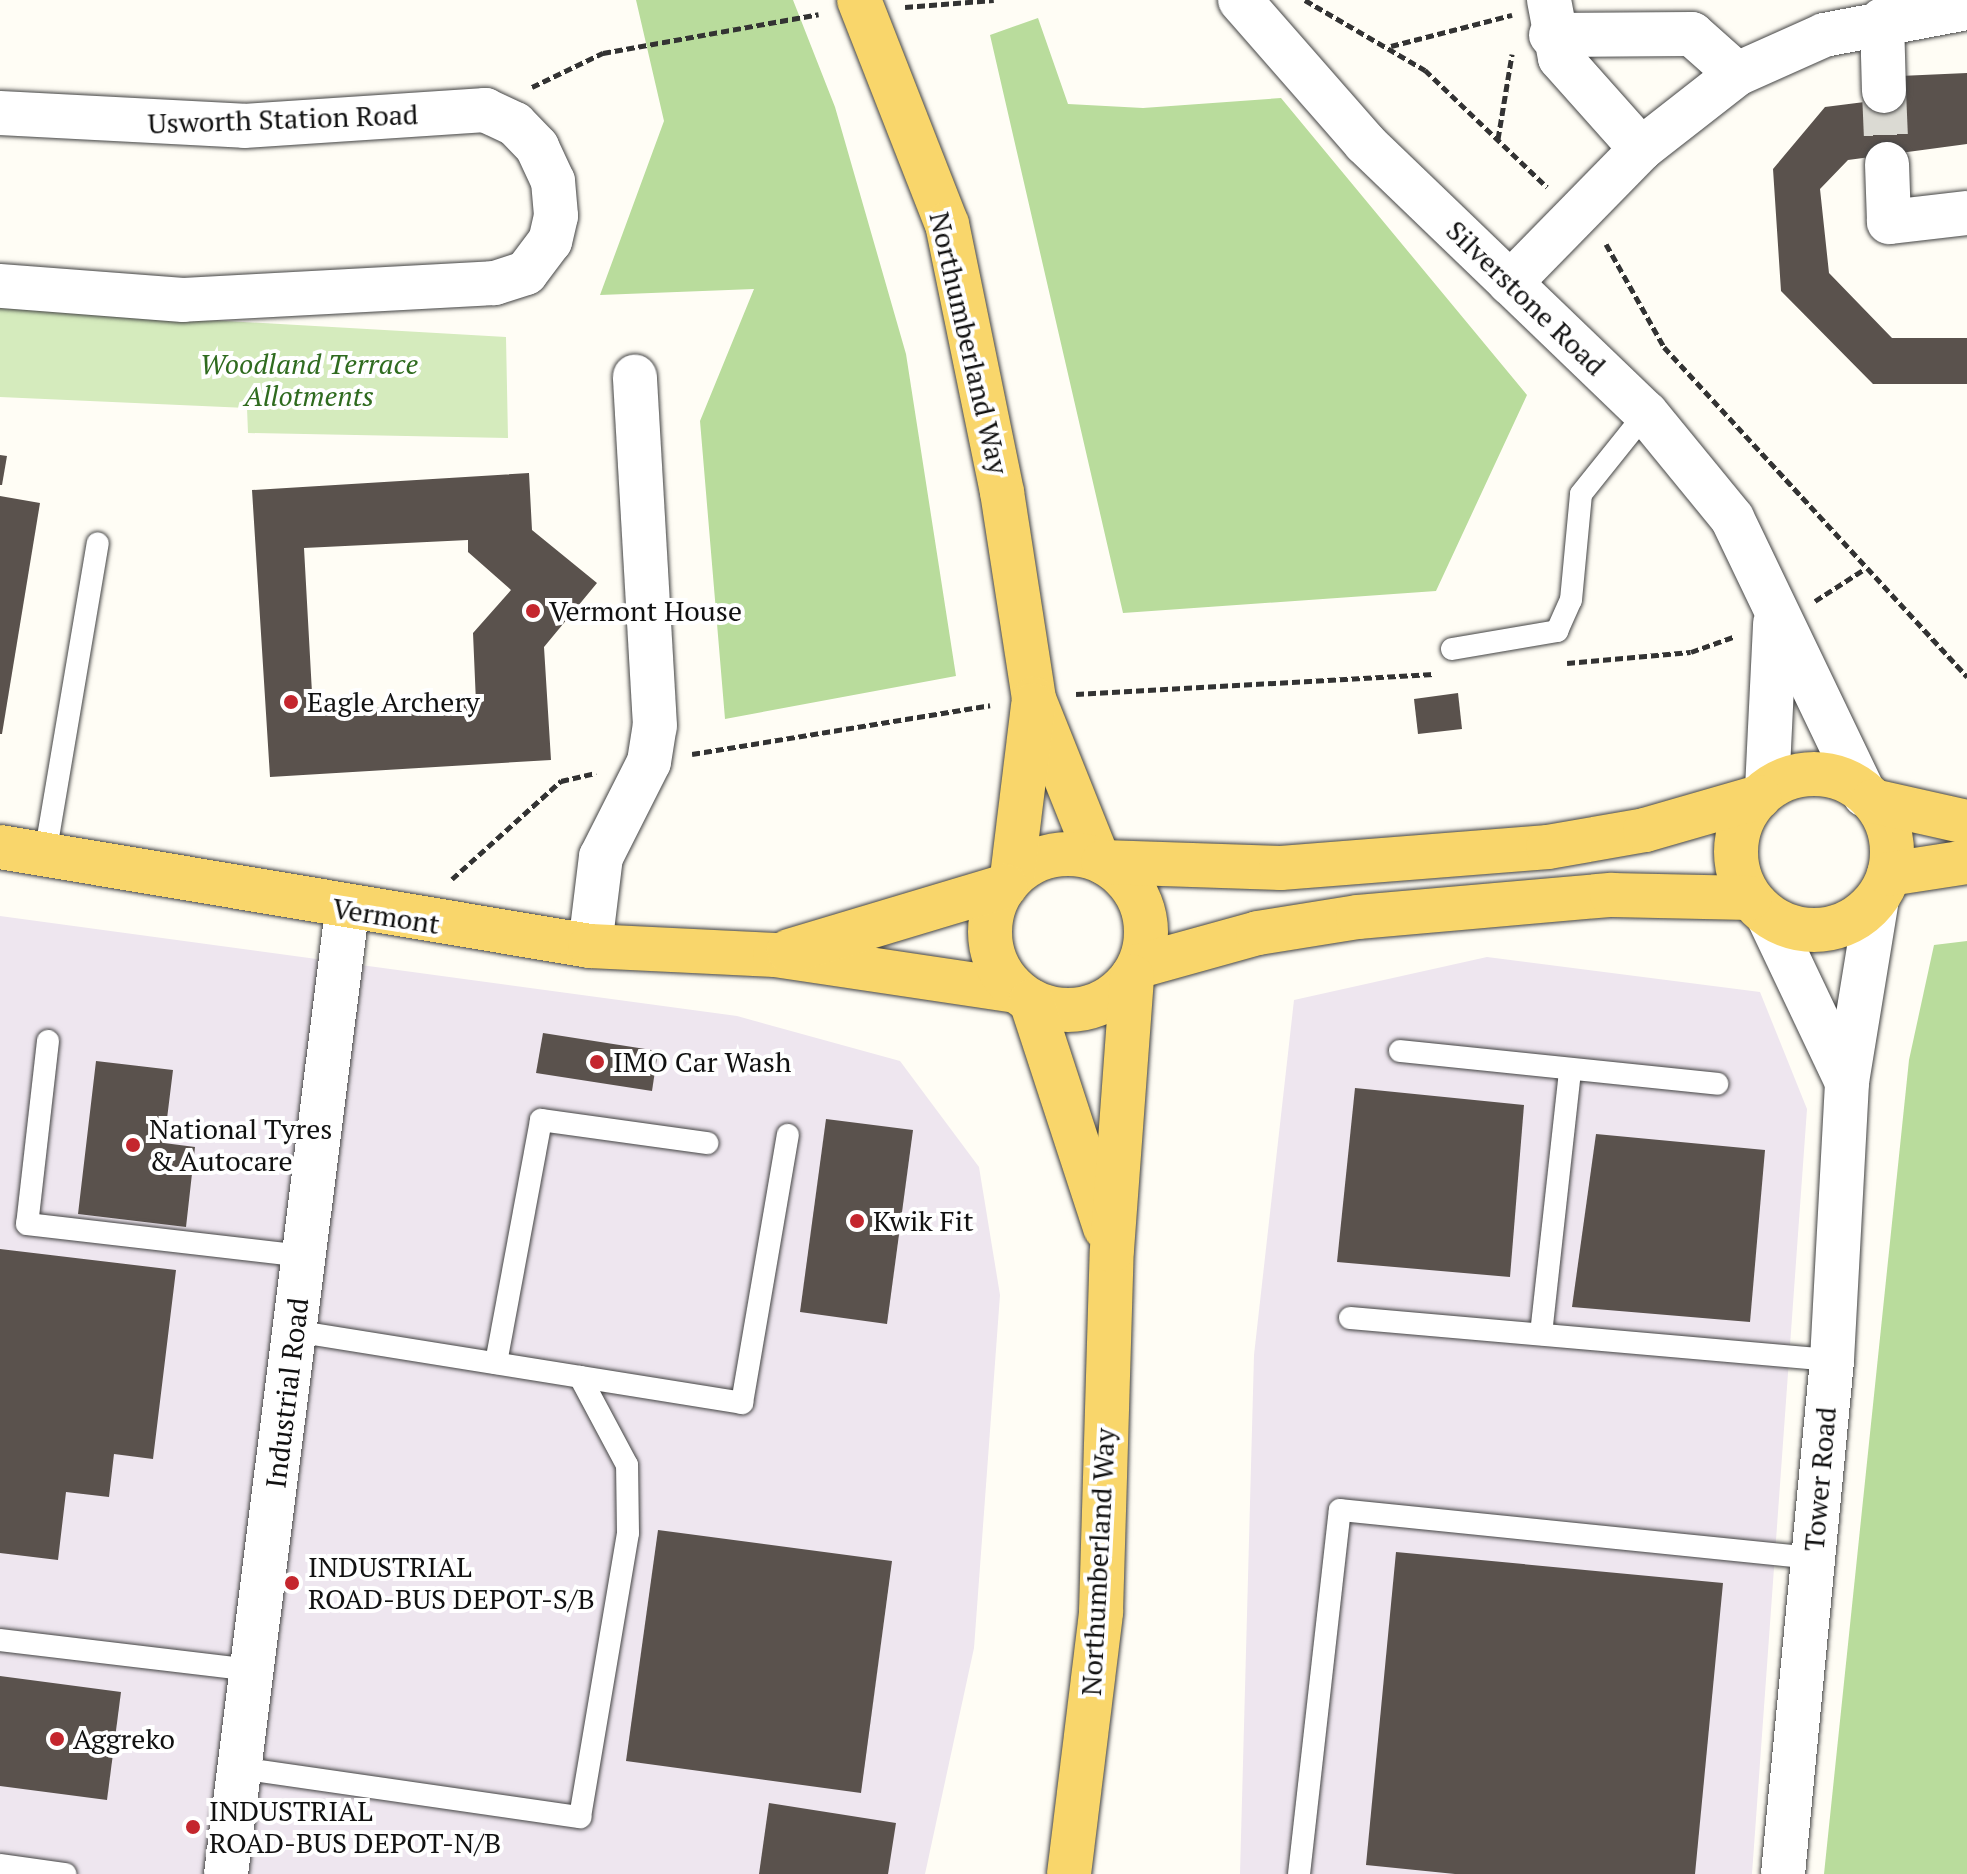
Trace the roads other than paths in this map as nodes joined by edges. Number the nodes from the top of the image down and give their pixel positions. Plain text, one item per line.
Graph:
1 (1240, 0) edge
2 (843, 7) edge
3 (1967, 8) edge
4 (1882, 20) junction
5 (1533, 26) edge
6 (1737, 74) junction
7 (1884, 91) tunnel mouth
8 (0, 113) edge
9 (1641, 149) junction
10 (1887, 164) tunnel mouth
11 (1967, 213) edge
12 (1510, 283) junction
13 (0, 286) edge
14 (635, 377) dead end
15 (1646, 413) junction
16 (98, 543) dead end
17 (1776, 621) junction
18 (1452, 649) dead end
19 (1034, 699) junction
20 (1763, 793) junction
21 (1869, 798) junction
22 (1967, 822) edge
23 (0, 847) edge
24 (45, 855) junction
25 (1100, 861) junction
26 (1967, 862) edge
27 (1009, 881) junction
28 (1883, 887) junction
29 (1759, 907) junction
30 (347, 911) junction
31 (590, 946) junction
32 (775, 955) junction
33 (1136, 971) junction
34 (1024, 996) junction
35 (48, 1041) dead end
36 (1400, 1051) dead end
37 (1570, 1072) junction
38 (1847, 1082) junction
39 (1717, 1084) dead end
40 (788, 1135) dead end
41 (707, 1143) dead end
42 (1112, 1250) junction
43 (304, 1256) junction
44 (1350, 1318) dead end
45 (294, 1331) junction
46 (1541, 1334) junction
47 (1832, 1360) junction
48 (496, 1363) junction
49 (580, 1377) junction
50 (1813, 1558) junction
51 (0, 1640) edge
52 (252, 1670) junction
53 (239, 1768) junction
54 (0, 1865) edge
55 (65, 1874) edge
56 (226, 1874) edge
57 (1069, 1874) edge
58 (1299, 1874) edge
59 (1783, 1874) edge

1 - 12 street, Silverstone Road
2 - 19 main road, Northumberland Way
3 - 4 street
4 - 6 street
4 - 7 street
5 - 6 street
5 - 9 street
6 - 9 street
8 - 13 street, Usworth Station Road
9 - 12 street
10 - 11 street
12 - 15 street, Silverstone Road
14 - 31 street
15 - 17 street, Silverstone Road
15 - 18 lane
16 - 24 lane
17 - 20 street, Silverstone Road
17 - 21 street, Silverstone Road
19 - 25 main road, Northumberland Way
19 - 27 main road, Northumberland Way
20 - 21 main road
20 - 25 main road
20 - 29 main road
21 - 22 main road
21 - 28 main road
23 - 24 main road, Vermont
24 - 30 main road, Vermont
25 - 27 main road
25 - 33 main road
26 - 28 main road
27 - 32 main road, Vermont
27 - 34 main road
28 - 29 main road
28 - 38 street, Tower Road
29 - 33 main road
29 - 38 street, Tower Road
30 - 31 main road, Vermont
30 - 43 street, Industrial Road
31 - 32 main road, Vermont
32 - 34 main road, Vermont
33 - 34 main road
33 - 42 main road, Northumberland Way
34 - 42 main road, Northumberland Way
35 - 43 lane
36 - 37 lane
37 - 39 lane
37 - 46 lane
38 - 47 street, Tower Road
40 - 49 lane
41 - 48 lane
42 - 57 main road, Northumberland Way
43 - 45 street, Industrial Road
44 - 46 lane
45 - 48 lane
45 - 52 street, Industrial Road
46 - 47 lane
47 - 50 street, Tower Road
48 - 49 lane
49 - 53 lane
50 - 58 lane
50 - 59 street, Tower Road
51 - 52 lane
52 - 53 street, Industrial Road
53 - 56 street, Industrial Road
54 - 55 lane

